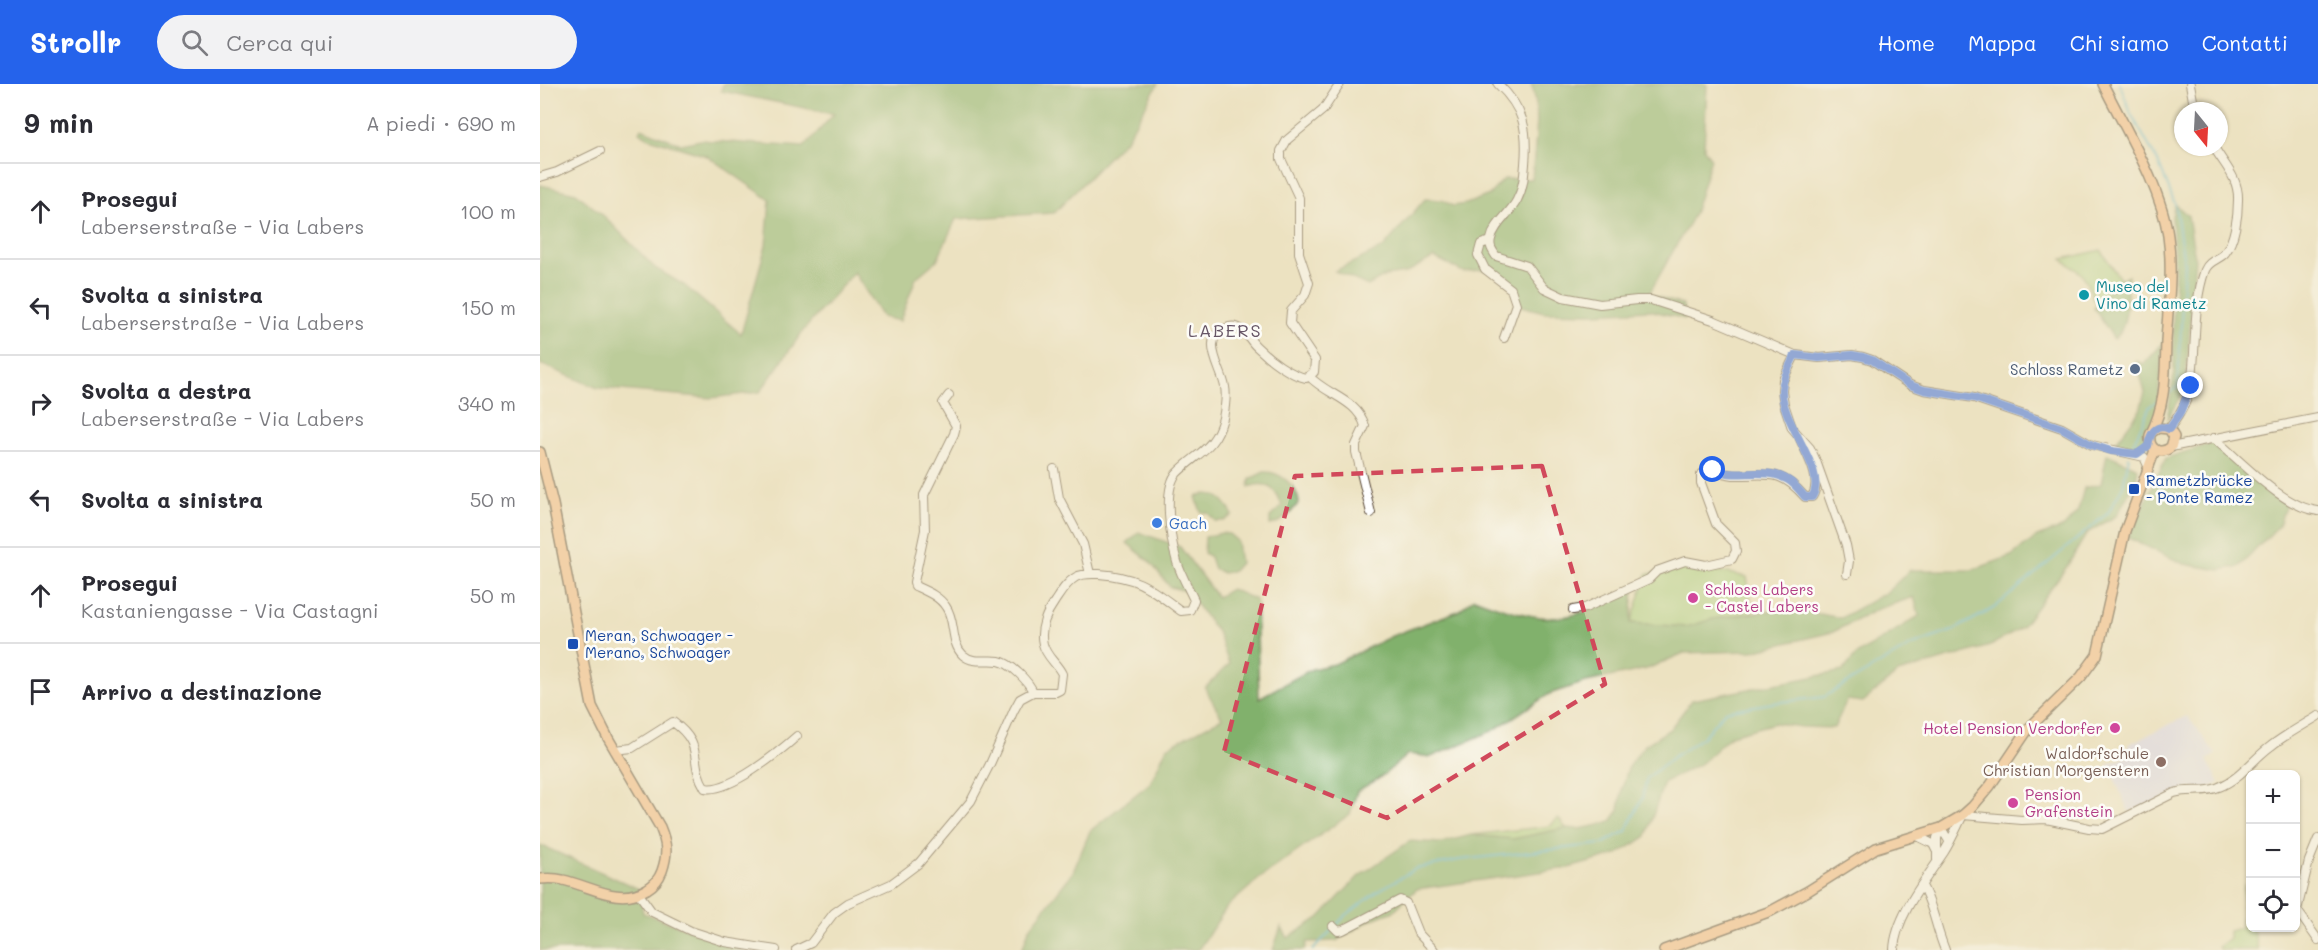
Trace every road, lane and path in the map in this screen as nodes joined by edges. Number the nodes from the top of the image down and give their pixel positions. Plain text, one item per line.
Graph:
1 (1340, 84) edge
2 (1498, 84) edge
3 (2103, 84) edge
4 (2190, 84) edge
5 (2193, 102) edge
6 (600, 151) dead end
7 (2219, 156) edge
8 (540, 177) edge
9 (1490, 241) junction
10 (1504, 338) dead end
11 (1795, 355) junction
12 (1309, 376) junction
13 (949, 395) dead end
14 (2161, 410) junction
15 (2318, 418) edge
16 (2169, 430) junction
17 (1799, 436) junction
18 (2151, 436) junction
19 (2214, 438) junction
20 (2198, 441) junction
21 (2164, 450) junction
22 (540, 452) edge
23 (2140, 455) junction
24 (1054, 470) dead end
25 (2148, 473) junction
26 (2318, 511) edge
27 (1371, 513) dead end
28 (1090, 574) junction
29 (1847, 574) dead end
30 (1573, 610) dead end
31 (1033, 692) junction
32 (2318, 716) edge
33 (797, 736) dead end
34 (615, 750) junction
35 (1963, 815) junction
36 (1941, 828) junction
37 (1917, 836) junction
38 (2318, 839) edge
39 (1949, 841) junction
40 (1937, 857) junction
41 (540, 879) edge
42 (1922, 886) junction
43 (639, 894) junction
44 (1335, 928) dead end
45 (2318, 940) edge
46 (776, 950) edge
47 (796, 950) edge
48 (1434, 950) edge
49 (1664, 950) edge
50 (1894, 950) edge
51 (1945, 950) edge

1 - 12 street
2 - 9 street
3 - 14 main road
4 - 5 street
6 - 8 street
7 - 16 street
9 - 10 street
9 - 11 street
11 - 17 street
11 - 23 street
12 - 27 street
12 - 28 street
13 - 31 street
14 - 16 main road
14 - 18 main road
15 - 19 street
16 - 18 main road
16 - 20 street
16 - 21 main road
17 - 29 street
17 - 30 street
18 - 21 main road
18 - 23 street
19 - 20 street
19 - 26 street
20 - 21 street
21 - 23 street
21 - 25 main road
22 - 34 main road
23 - 25 street
24 - 28 street
25 - 35 main road
28 - 31 street
31 - 47 street
32 - 35 street
33 - 34 street
34 - 43 main road
35 - 36 main road
35 - 39 street
36 - 37 main road
36 - 39 street
36 - 40 street
37 - 40 street
37 - 49 main road
38 - 45 street
39 - 40 street
40 - 42 street
41 - 43 main road
42 - 50 street
42 - 51 street
43 - 46 street
44 - 48 street

